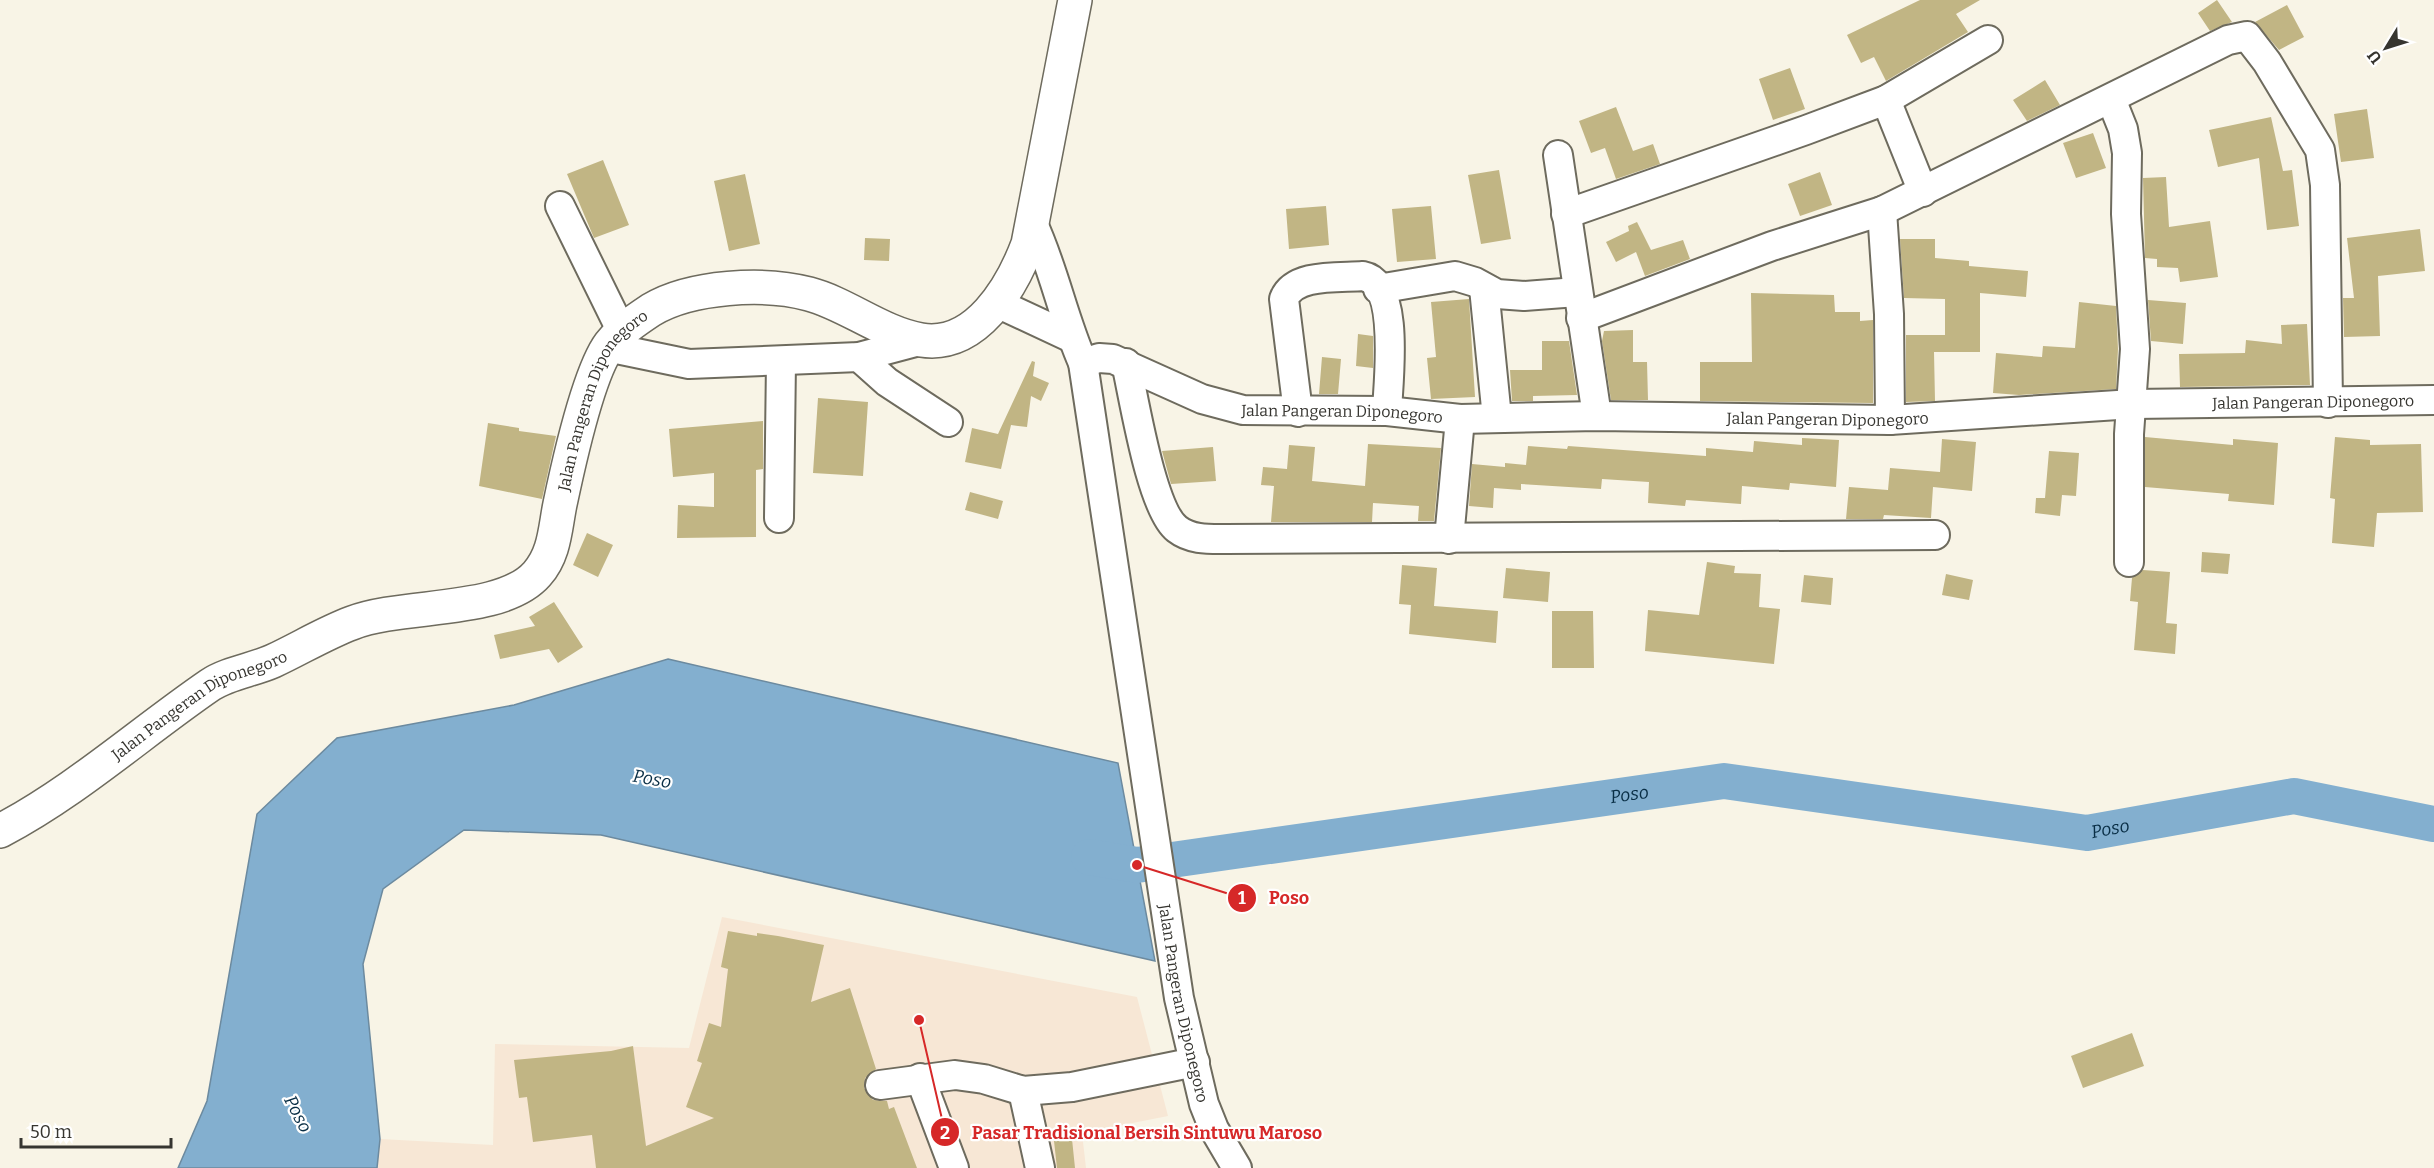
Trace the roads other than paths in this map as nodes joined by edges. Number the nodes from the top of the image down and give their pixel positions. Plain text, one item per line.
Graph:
1 (1075, 0) edge
2 (1988, 40) dead end
3 (2110, 99) junction
4 (1886, 100) junction
5 (1558, 155) dead end
6 (1923, 192) junction
7 (560, 206) dead end
8 (1882, 211) junction
9 (1566, 214) junction
10 (1033, 224) junction
11 (1484, 288) junction
12 (1378, 289) junction
13 (997, 303) junction
14 (1579, 305) junction
15 (1072, 338) junction
16 (614, 339) junction
17 (923, 340) junction
18 (859, 357) junction
19 (781, 361) junction
20 (1083, 363) junction
21 (1126, 363) junction
22 (2434, 400) edge
23 (2328, 403) junction
24 (2133, 404) junction
25 (1387, 411) junction
26 (1298, 412) junction
27 (1597, 416) junction
28 (1497, 418) junction
29 (1460, 419) junction
30 (1890, 420) junction
31 (948, 422) dead end
32 (778, 518) dead end
33 (1935, 535) dead end
34 (1449, 539) junction
35 (2129, 562) dead end
36 (0, 831) edge
37 (1194, 1062) junction
38 (920, 1078) junction
39 (880, 1085) dead end
40 (1023, 1091) junction
41 (954, 1168) edge
42 (1041, 1168) edge
43 (1238, 1168) edge

1 - 10 highway, Jalan Pangeran Diponegoro
2 - 4 street
3 - 6 street
3 - 23 street
3 - 24 street
4 - 6 street
4 - 9 street
5 - 9 street
6 - 8 street
7 - 16 street
8 - 14 street
8 - 30 street
9 - 14 street
10 - 13 highway, Jalan Pangeran Diponegoro
10 - 15 street
11 - 12 street
11 - 14 street
11 - 28 street
12 - 25 street
12 - 26 street
13 - 15 street
13 - 17 highway, Jalan Pangeran Diponegoro
14 - 27 street
15 - 20 street
16 - 17 highway, Jalan Pangeran Diponegoro
16 - 19 street
16 - 36 highway, Jalan Pangeran Diponegoro
17 - 18 street
18 - 19 street
18 - 31 street
19 - 32 street
20 - 21 street, Jalan Pangeran Diponegoro
20 - 37 street, Jalan Pangeran Diponegoro
21 - 26 street, Jalan Pangeran Diponegoro
21 - 34 street
22 - 23 street, Jalan Pangeran Diponegoro
23 - 24 street, Jalan Pangeran Diponegoro
24 - 30 street, Jalan Pangeran Diponegoro
24 - 35 street
25 - 26 street, Jalan Pangeran Diponegoro
25 - 29 street, Jalan Pangeran Diponegoro
27 - 28 street, Jalan Pangeran Diponegoro
27 - 30 street, Jalan Pangeran Diponegoro
28 - 29 street, Jalan Pangeran Diponegoro
29 - 34 street
33 - 34 street
37 - 40 street
37 - 43 street, Jalan Pangeran Diponegoro
38 - 39 street
38 - 40 street
38 - 41 street
40 - 42 street

